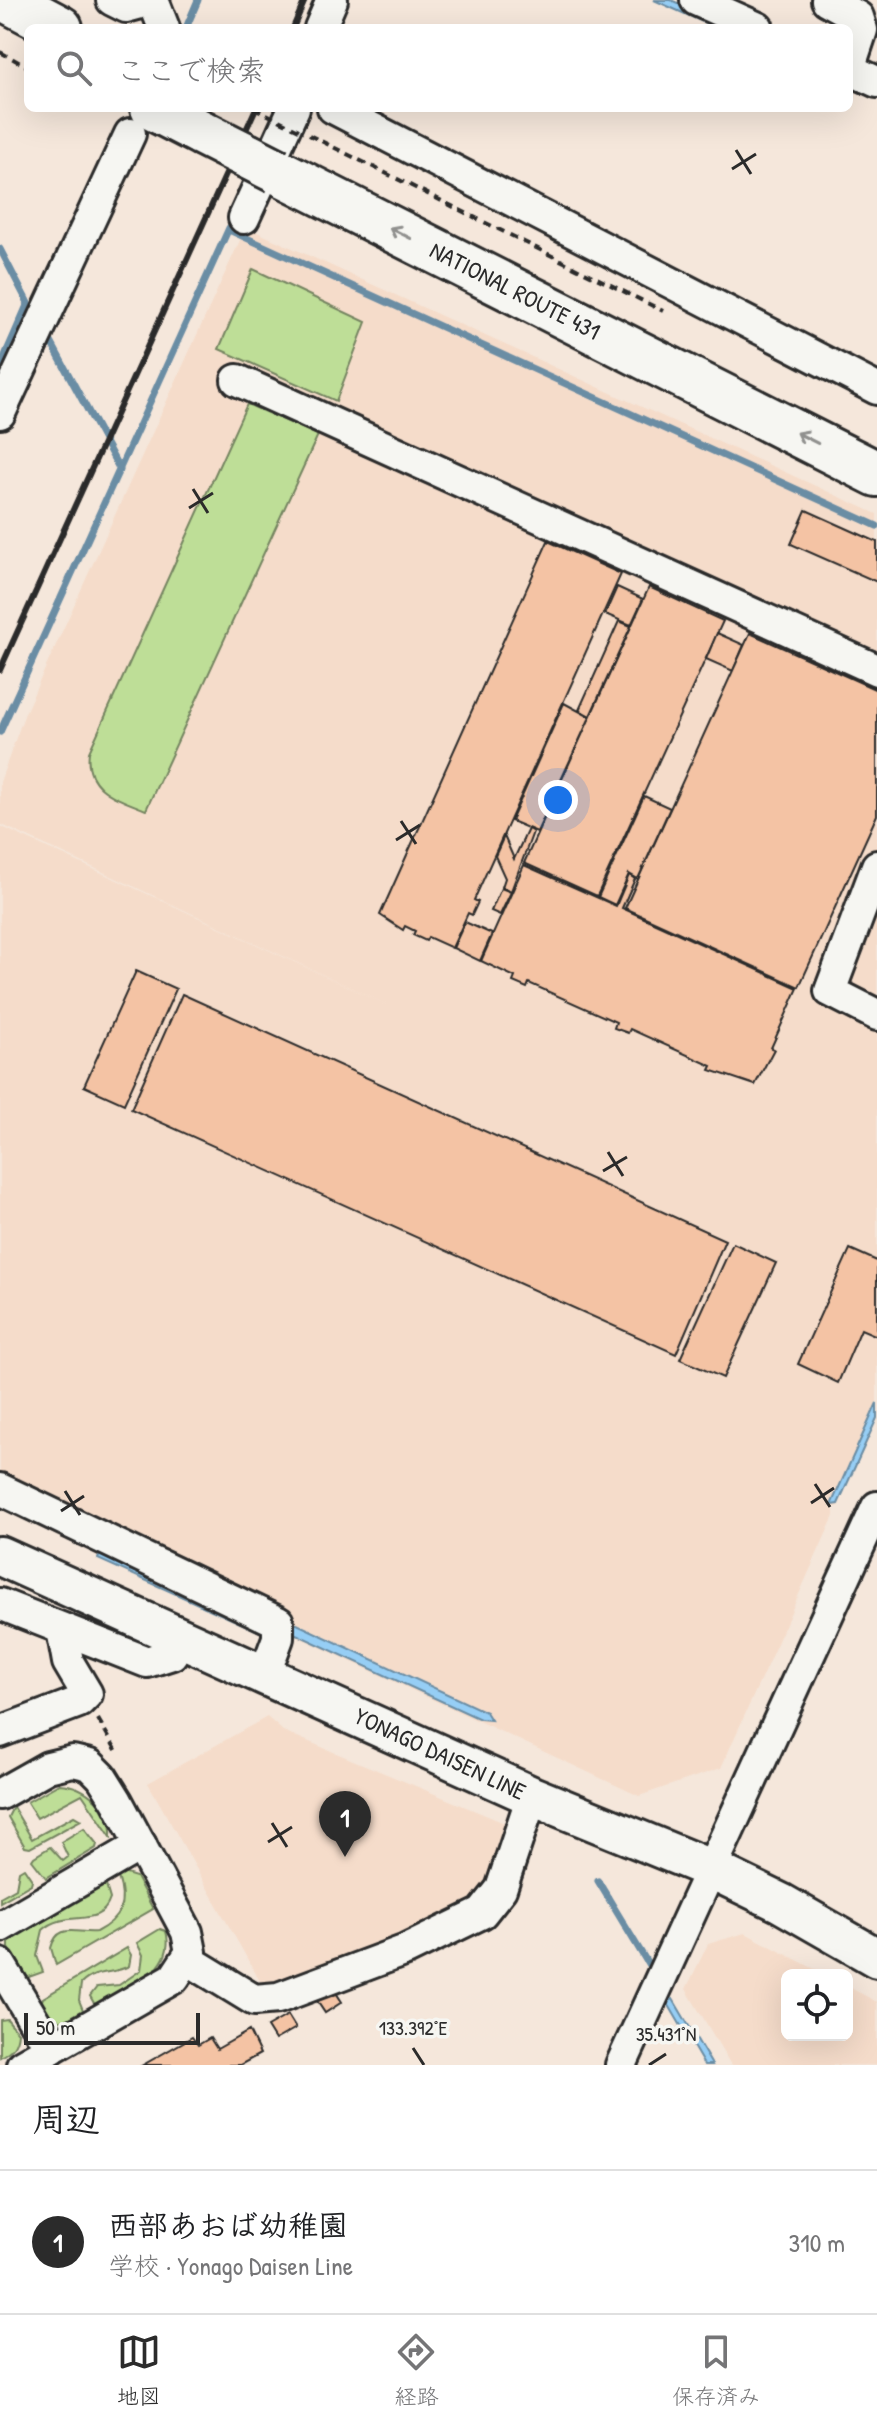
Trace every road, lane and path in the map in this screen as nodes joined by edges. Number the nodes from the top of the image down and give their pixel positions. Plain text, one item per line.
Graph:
1 (7, 0) edge
2 (112, 0) edge
3 (152, 0) edge
4 (332, 0) edge
5 (696, 0) edge
6 (827, 0) edge
7 (868, 18) edge
8 (52, 24) edge
9 (162, 24) edge
10 (322, 24) edge
11 (749, 24) edge
12 (0, 29) edge
13 (24, 42) edge
14 (0, 52) edge
15 (853, 57) edge
16 (24, 65) edge
17 (853, 71) edge
18 (877, 82) edge
19 (341, 112) edge
20 (223, 115) edge
21 (141, 121) edge
22 (290, 139) edge
23 (244, 218) dead end
24 (671, 315) dead end
25 (237, 380) dead end
26 (877, 389) edge
27 (0, 413) edge
28 (877, 440) edge
29 (877, 474) edge
30 (877, 670) edge
31 (877, 866) edge
32 (877, 1015) edge
33 (0, 1489) edge
34 (877, 1507) edge
35 (0, 1556) edge
36 (0, 1604) edge
37 (62, 1629) junction
38 (179, 1635) junction
39 (265, 1673) junction
40 (85, 1696) junction
41 (0, 1732) edge
42 (123, 1762) dead end
43 (0, 1794) edge
44 (532, 1796) junction
45 (141, 1845) junction
46 (713, 1870) junction
47 (0, 1927) edge
48 (877, 1958) edge
49 (187, 1959) junction
50 (0, 1964) edge
51 (51, 2049) junction
52 (22, 2065) edge
53 (621, 2065) edge

1 - 8 highway
2 - 3 street
3 - 9 street
4 - 10 street
5 - 11 street
6 - 7 street
7 - 15 street
12 - 13 highway
14 - 16 path
17 - 18 street
19 - 26 street
20 - 21 highway, NATIONAL ROUTE 431
20 - 22 highway, NATIONAL ROUTE 431
20 - 22 path, bridge
21 - 27 street
22 - 23 street
22 - 24 path
22 - 28 highway, NATIONAL ROUTE 431
29 -> 22 highway, NATIONAL ROUTE 431
25 - 30 street
31 - 32 street
33 - 39 street
34 - 46 street
35 - 38 main road, YONAGO DAISEN LINE
36 - 37 street
37 - 38 street
37 - 40 street
38 - 39 main road, YONAGO DAISEN LINE
39 - 44 main road, YONAGO DAISEN LINE
40 - 41 street
40 - 42 path
43 - 45 street
44 - 46 main road, YONAGO DAISEN LINE
44 - 49 street
45 - 47 street
45 - 49 street
46 - 48 main road, YONAGO DAISEN LINE
46 - 53 street
49 - 51 street
50 - 51 street
51 - 52 street

